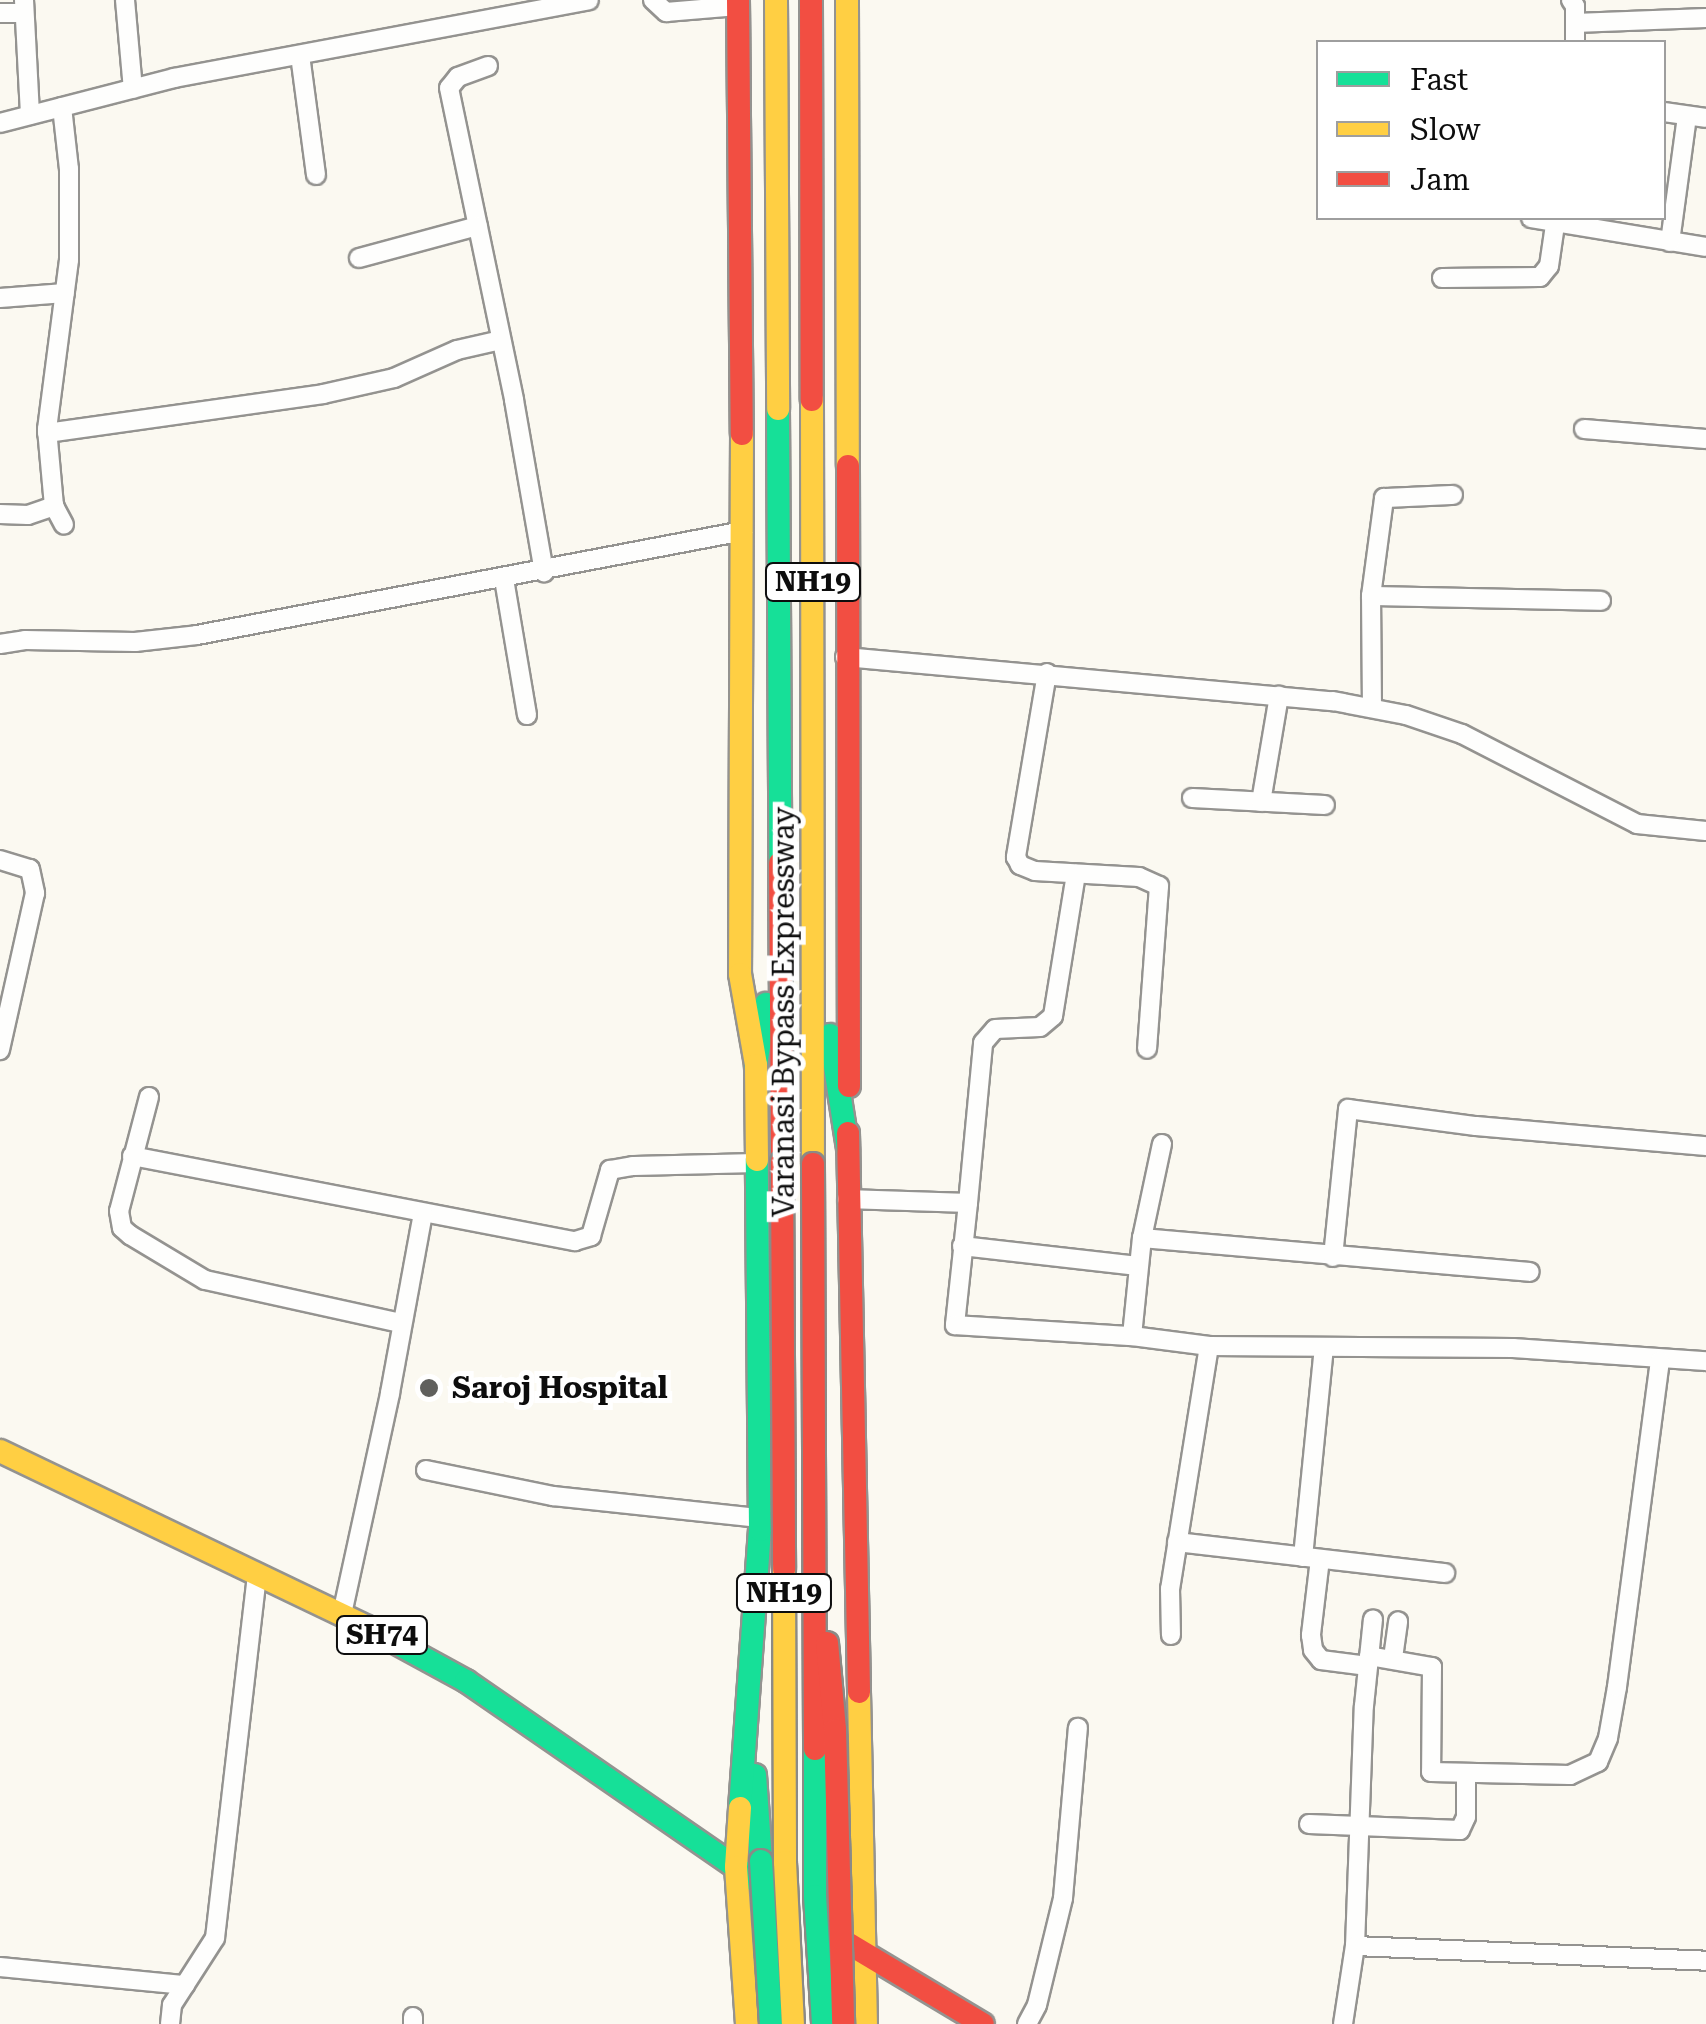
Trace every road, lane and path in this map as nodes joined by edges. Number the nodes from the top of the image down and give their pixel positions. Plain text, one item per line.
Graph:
1 (126, 0) edge
2 (588, 0) edge
3 (654, 0) edge
4 (776, 0) edge
5 (811, 0) edge
6 (847, 0) edge
7 (1571, 0) edge
8 (738, 3) edge
9 (24, 6) edge
10 (0, 13) edge
11 (1706, 18) edge
12 (1575, 23) junction
13 (1576, 40) edge
14 (300, 54) junction
15 (488, 66) dead end
16 (133, 88) junction
17 (62, 107) junction
18 (1666, 112) edge
19 (30, 115) junction
20 (1696, 117) edge
21 (0, 123) edge
22 (316, 175) dead end
23 (1556, 220) edge
24 (1566, 220) edge
25 (478, 226) junction
26 (1670, 242) junction
27 (1706, 247) edge
28 (360, 258) dead end
29 (1442, 278) dead end
30 (65, 293) junction
31 (0, 298) edge
32 (501, 340) junction
33 (1584, 429) dead end
34 (47, 433) junction
35 (1706, 439) edge
36 (1453, 495) dead end
37 (54, 506) junction
38 (0, 514) edge
39 (64, 525) dead end
40 (743, 531) junction
41 (544, 572) junction
42 (504, 579) junction
43 (1372, 596) junction
44 (1601, 600) dead end
45 (0, 644) edge
46 (845, 657) junction
47 (1047, 673) junction
48 (1279, 696) junction
49 (1372, 708) junction
50 (527, 716) dead end
51 (1192, 798) dead end
52 (1261, 802) junction
53 (1325, 805) dead end
54 (1706, 830) edge
55 (0, 860) edge
56 (1076, 874) junction
57 (815, 903) junction
58 (780, 922) junction
59 (0, 955) edge
60 (20, 960) junction
61 (1147, 1049) dead end
62 (0, 1050) edge
63 (756, 1066) junction
64 (149, 1097) dead end
65 (1162, 1144) dead end
66 (1706, 1146) edge
67 (848, 1149) junction
68 (132, 1156) junction
69 (757, 1163) junction
70 (847, 1199) junction
71 (968, 1203) junction
72 (423, 1214) junction
73 (1142, 1238) junction
74 (962, 1246) junction
75 (1332, 1257) junction
76 (1138, 1266) junction
77 (1530, 1272) dead end
78 (402, 1323) junction
79 (1132, 1336) junction
80 (1209, 1346) junction
81 (1324, 1347) junction
82 (1706, 1360) edge
83 (1660, 1361) junction
84 (0, 1451) edge
85 (426, 1470) dead end
86 (760, 1518) junction
87 (817, 1540) junction
88 (1177, 1542) junction
89 (1311, 1558) junction
90 (257, 1573) junction
91 (1445, 1573) dead end
92 (342, 1614) junction
93 (1373, 1619) dead end
94 (1398, 1621) dead end
95 (1172, 1635) dead end
96 (1393, 1658) junction
97 (1369, 1661) junction
98 (751, 1678) junction
99 (1078, 1728) dead end
100 (1466, 1776) junction
101 (1309, 1824) dead end
102 (1362, 1826) junction
103 (736, 1867) junction
104 (1355, 1946) junction
105 (862, 1955) junction
106 (1706, 1961) edge
107 (0, 1967) edge
108 (185, 1985) junction
109 (931, 1995) junction
110 (170, 2024) edge
111 (747, 2024) edge
112 (771, 2024) edge
113 (793, 2024) edge
114 (823, 2024) edge
115 (843, 2024) edge
116 (866, 2024) edge
117 (954, 2024) edge
118 (983, 2024) edge
119 (1027, 2024) edge
120 (1343, 2024) edge

1 - 16 street
2 - 14 street
3 - 8 street
4 - 58 main road, Varanasi Bypass Expressway / NH19
5 - 57 main road, Varanasi Bypass Expressway / NH19
6 - 46 main road
7 - 12 street
8 - 40 main road
9 - 10 street
9 - 19 street
11 - 12 street
12 - 13 street
14 - 16 street
14 - 22 street
15 - 25 street
16 - 17 street
17 - 19 street
17 - 30 street
18 - 20 street
19 - 21 street
20 - 26 street
23 - 29 street
24 - 26 street
25 - 28 street
25 - 32 street
26 - 27 street
30 - 31 street
30 - 34 street
32 - 34 street
32 - 41 street
33 - 35 street
34 - 37 street
36 - 43 street
37 - 38 street
37 - 39 street
40 - 41 street
40 - 63 main road
41 - 42 street
42 - 45 street
42 - 50 street
43 - 44 street
43 - 49 street
46 - 47 street
46 - 67 main road
47 - 48 street
47 - 56 street
48 - 49 street
48 - 52 street
49 - 54 street
51 - 52 street
52 - 53 street
55 - 60 street
56 - 61 street
56 - 71 street
57 - 67 main road
57 - 87 main road, Varanasi Bypass Expressway / NH19, bridge
58 - 63 main road
58 - 113 main road, Varanasi Bypass Expressway / NH19, bridge
59 - 60 street
60 - 62 street
63 - 69 main road
64 - 68 street
65 - 73 street
66 - 75 street
67 - 70 main road
68 - 72 street
68 - 78 street
69 - 72 street
69 - 86 main road
70 - 71 street
70 - 105 main road
71 - 74 street
72 - 78 street
73 - 75 street
73 - 76 street
74 - 76 street
74 - 79 street
75 - 77 street
76 - 79 street
78 - 92 street
79 - 80 street
80 - 81 street
80 - 88 street
81 - 83 street
81 - 89 street
82 - 83 street
83 - 100 street
84 - 90 main road, SH74
85 - 86 street
86 - 98 main road
87 - 114 main road, Varanasi Bypass Expressway / NH19, bridge
87 - 115 main road, bridge
88 - 89 street
88 - 95 street
89 - 91 street
89 - 97 street
90 - 92 main road, SH74
90 - 108 street
92 - 103 main road, SH74
93 - 97 street
94 - 96 street
96 - 97 street
96 - 100 street
97 - 102 street
98 - 103 main road
98 - 112 main road, bridge
99 - 119 street
100 - 102 street
101 - 102 street
102 - 104 street
103 - 105 main road, SH74
103 - 111 main road
104 - 106 street
104 - 120 street
105 - 109 main road, SH74
105 - 116 main road
107 - 108 street
108 - 110 street
109 - 117 main road, SH74
109 - 118 main road, SH74

